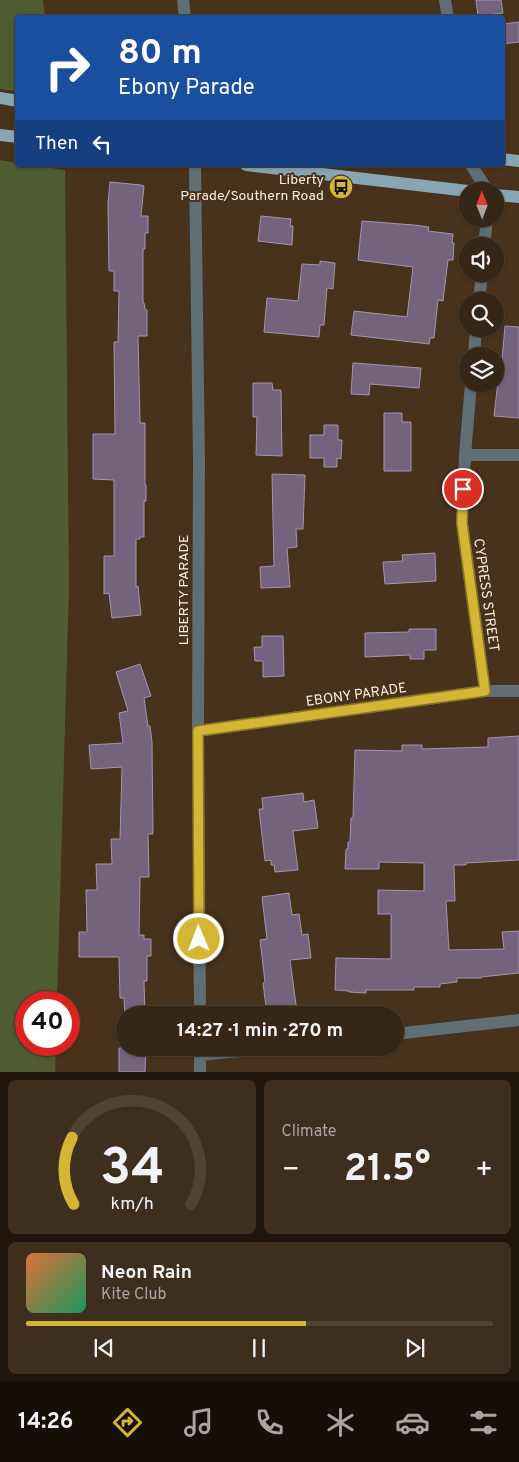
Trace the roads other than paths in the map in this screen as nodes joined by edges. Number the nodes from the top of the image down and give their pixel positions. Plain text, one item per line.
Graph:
1 (183, 0) edge
2 (446, 0) edge
3 (185, 15) edge
4 (448, 15) edge
5 (0, 98) edge
6 (15, 100) edge
7 (0, 135) edge
8 (15, 138) edge
9 (505, 159) edge
10 (519, 161) edge
11 (196, 167) edge
12 (263, 167) edge
13 (472, 167) edge
14 (482, 182) edge
15 (459, 190) edge
16 (504, 196) edge
17 (519, 198) edge
18 (470, 392) edge
19 (465, 455) junction
20 (519, 455) edge
21 (485, 691) junction
22 (519, 691) edge
23 (198, 731) junction
24 (200, 1006) edge
25 (519, 1020) edge
26 (404, 1033) edge
27 (200, 1056) edge
28 (200, 1072) edge

1 - 3 street
2 - 4 street
5 - 6 main road
7 - 8 main road
9 - 10 main road
11 - 23 street, LIBERTY PARADE
12 - 15 main road
13 - 14 street
16 - 17 main road
18 - 19 street, CYPRESS STREET
19 - 20 street
19 - 21 street, CYPRESS STREET
21 - 22 street, EBONY PARADE
21 - 23 street, EBONY PARADE
23 - 24 street, LIBERTY PARADE
25 - 26 street
27 - 28 street

